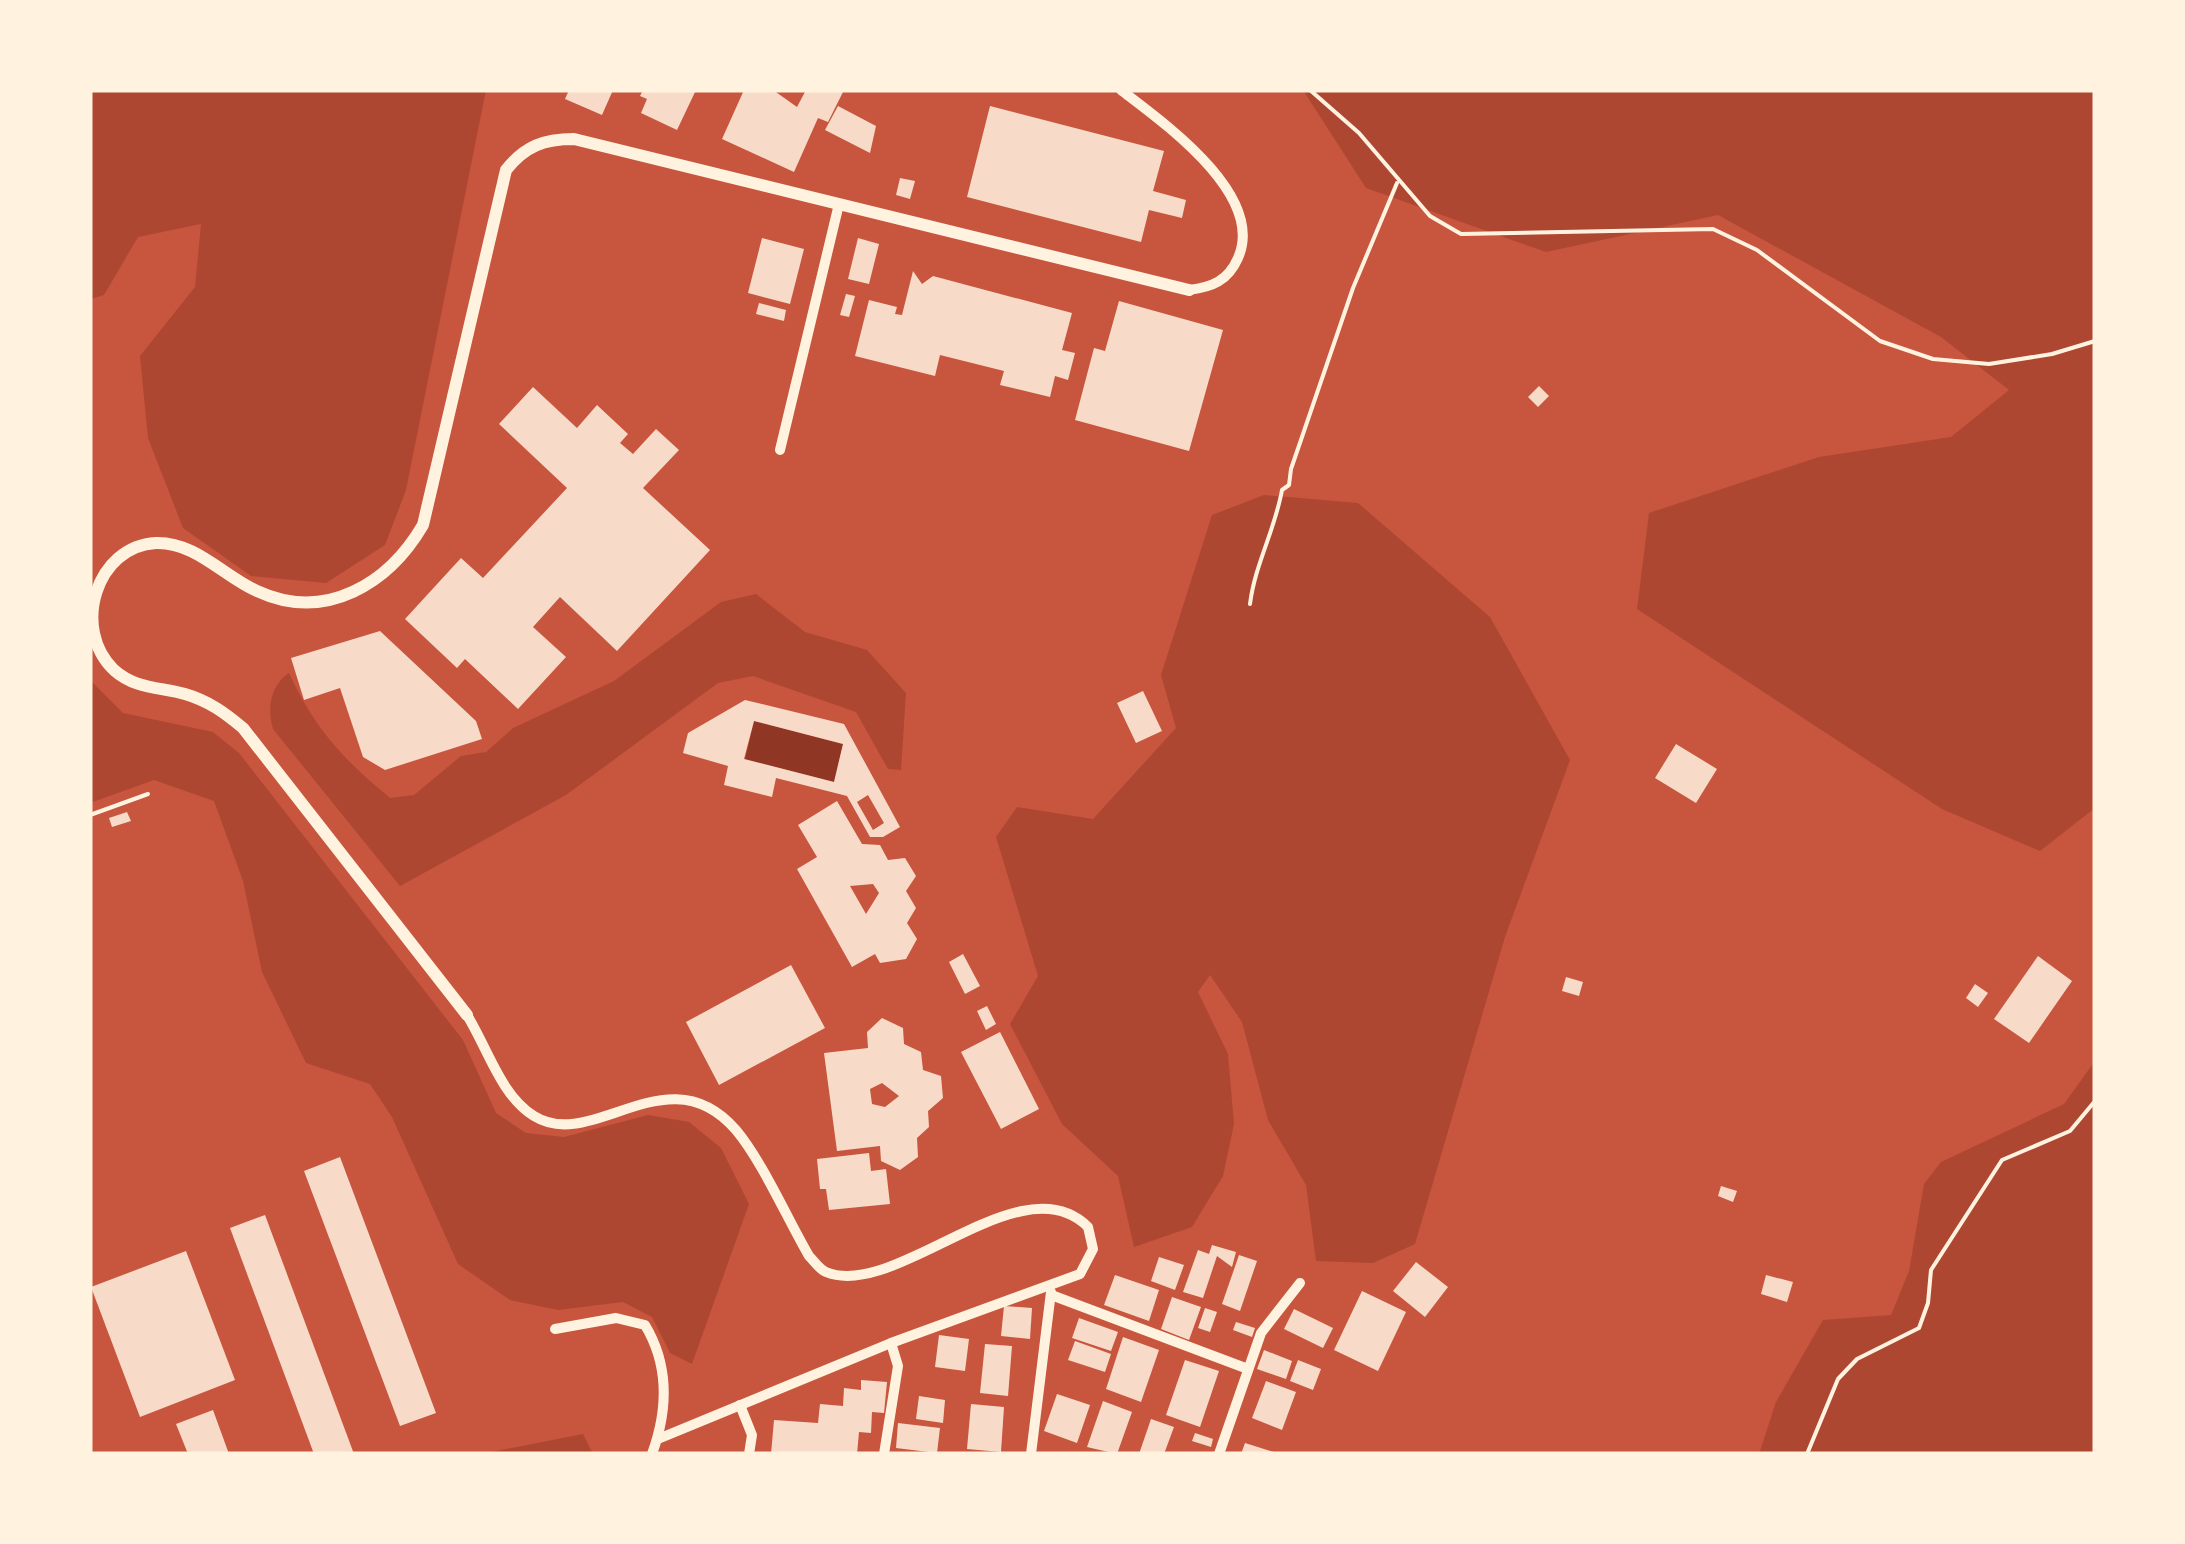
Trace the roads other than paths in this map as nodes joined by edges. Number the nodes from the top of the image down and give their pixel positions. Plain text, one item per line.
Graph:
1 (1122, 90) edge
2 (839, 204) junction
3 (1190, 290) joint
4 (780, 450) dead end
5 (467, 1015) joint
6 (1300, 1283) dead end
7 (1046, 1285) junction
8 (1054, 1296) junction
9 (555, 1328) dead end
10 (891, 1344) junction
11 (1248, 1369) junction
12 (740, 1405) junction
13 (658, 1439) junction
14 (652, 1454) edge
15 (749, 1454) edge
16 (884, 1454) edge
17 (1031, 1454) edge
18 (1220, 1454) edge

1 - 3 street
2 - 3 street
2 - 4 street
2 - 5 street
5 - 7 street
6 - 11 street
7 - 8 street
7 - 10 street
8 - 11 street
8 - 17 street
9 - 13 street
10 - 12 street
10 - 16 street
11 - 18 street
12 - 13 street
12 - 15 street
13 - 14 street

